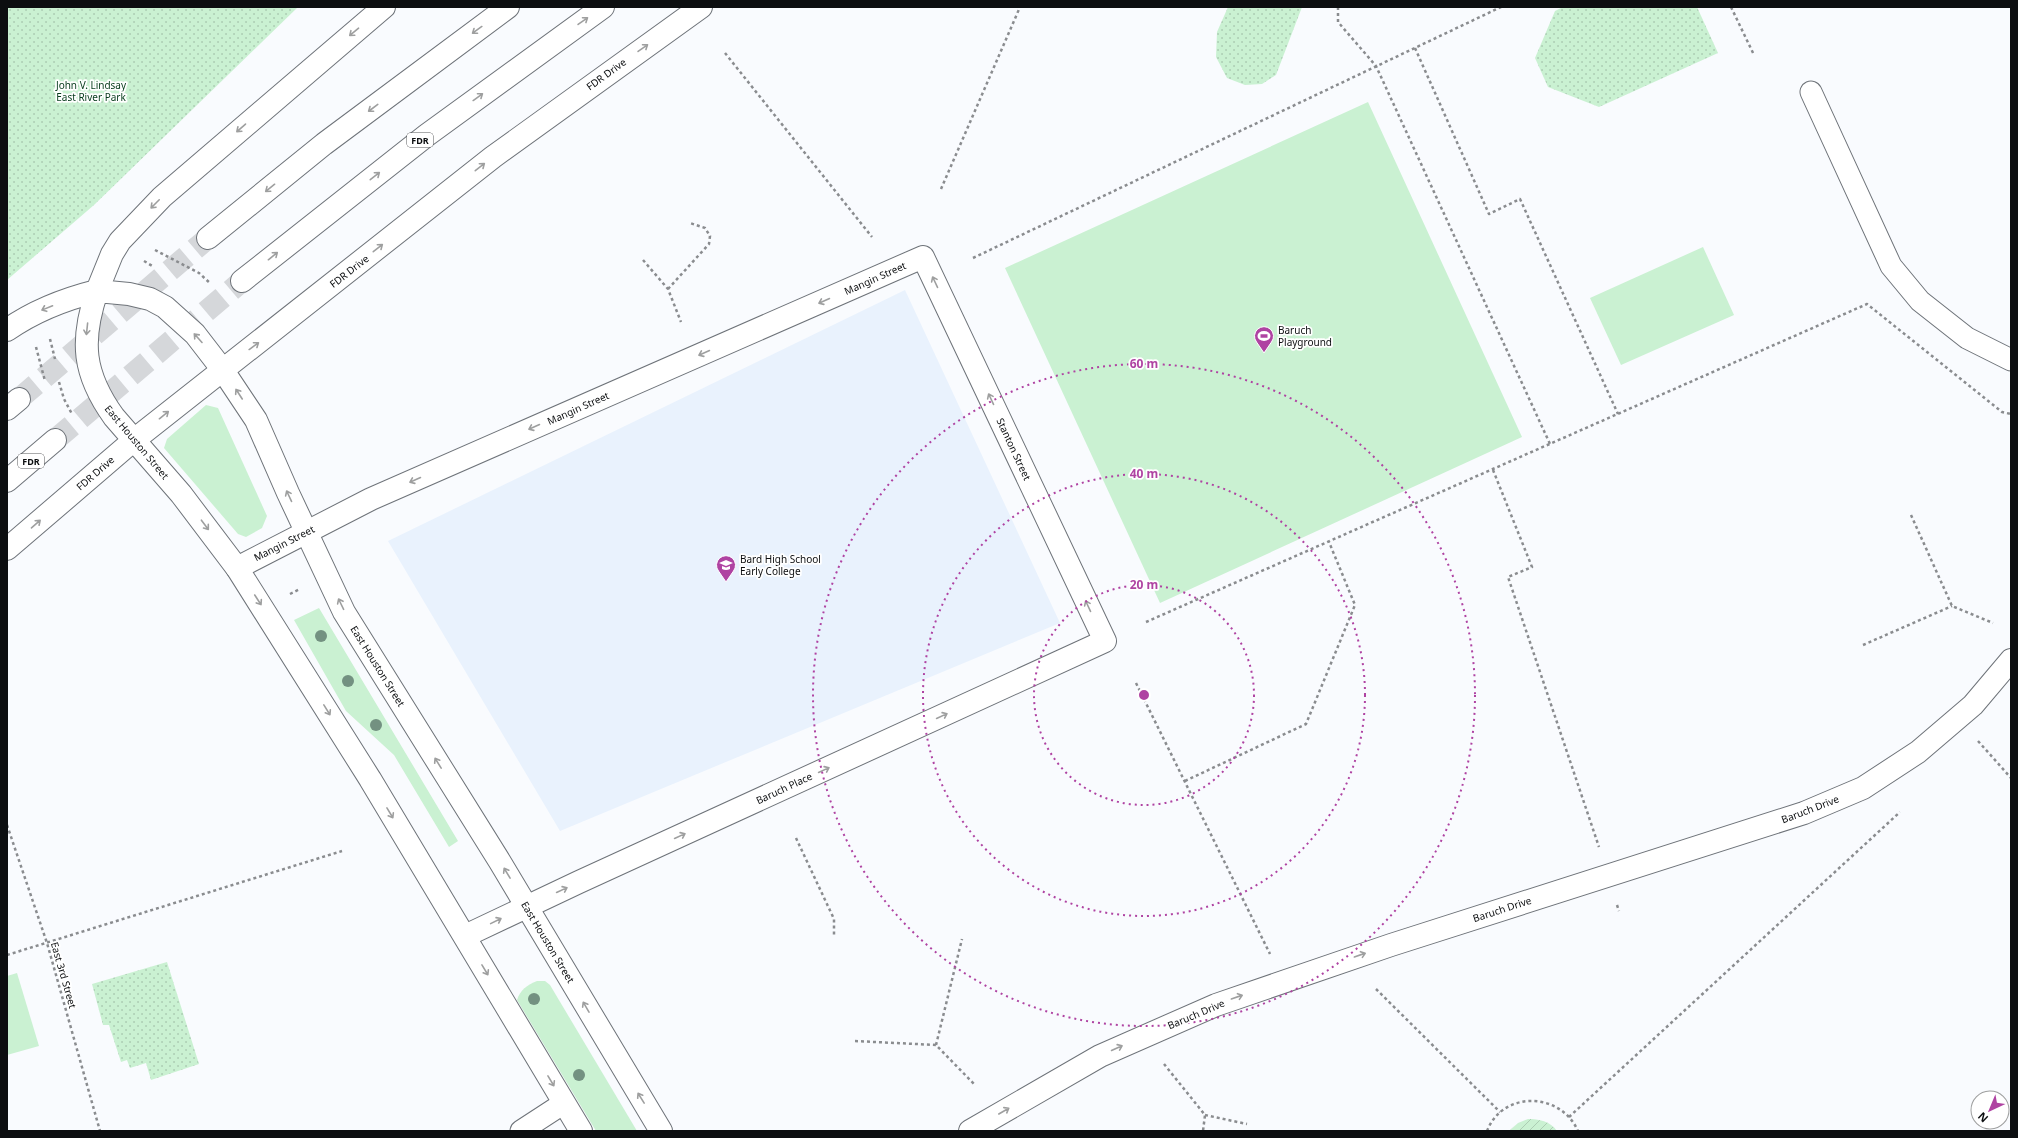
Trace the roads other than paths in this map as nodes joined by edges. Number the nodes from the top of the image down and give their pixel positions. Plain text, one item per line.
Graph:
1 (384, 7) edge
2 (508, 7) edge
3 (603, 7) edge
4 (701, 7) edge
5 (1811, 92) dead end
6 (208, 238) tunnel mouth
7 (923, 257) joint
8 (242, 281) tunnel mouth
9 (97, 291) junction
10 (7, 330) edge
11 (2011, 360) edge
12 (222, 369) junction
13 (55, 440) tunnel mouth
14 (134, 440) junction
15 (7, 481) edge
16 (306, 532) junction
17 (7, 549) edge
18 (237, 568) junction
19 (1105, 641) joint
20 (2011, 660) edge
21 (527, 906) junction
22 (465, 936) junction
23 (564, 1103) junction
24 (521, 1131) edge
25 (581, 1131) edge
26 (661, 1131) edge
27 (970, 1131) edge

1 -> 9 main road
2 -> 6 main road
8 -> 3 main road, FDR
12 -> 4 main road, FDR Drive
5 - 11 lane
7 -> 16 main road, Mangin Street
19 -> 7 main road, Stanton Street
9 -> 10 main road
12 -> 9 main road, East Houston Street
9 -> 14 main road, East Houston Street
14 -> 12 main road, FDR Drive
16 -> 12 main road, East Houston Street
13 - 15 main road, FDR
17 -> 14 main road, FDR Drive
14 -> 18 main road, East Houston Street
16 - 18 main road, Mangin Street
21 -> 16 main road, East Houston Street
18 -> 22 main road, East Houston Street
21 -> 19 main road, Baruch Place
27 -> 20 main road, Baruch Drive
22 -> 21 main road, Baruch Place
26 -> 21 main road, East Houston Street
22 -> 23 main road, East Houston Street
23 - 24 lane
23 - 25 main road, East Houston Street

